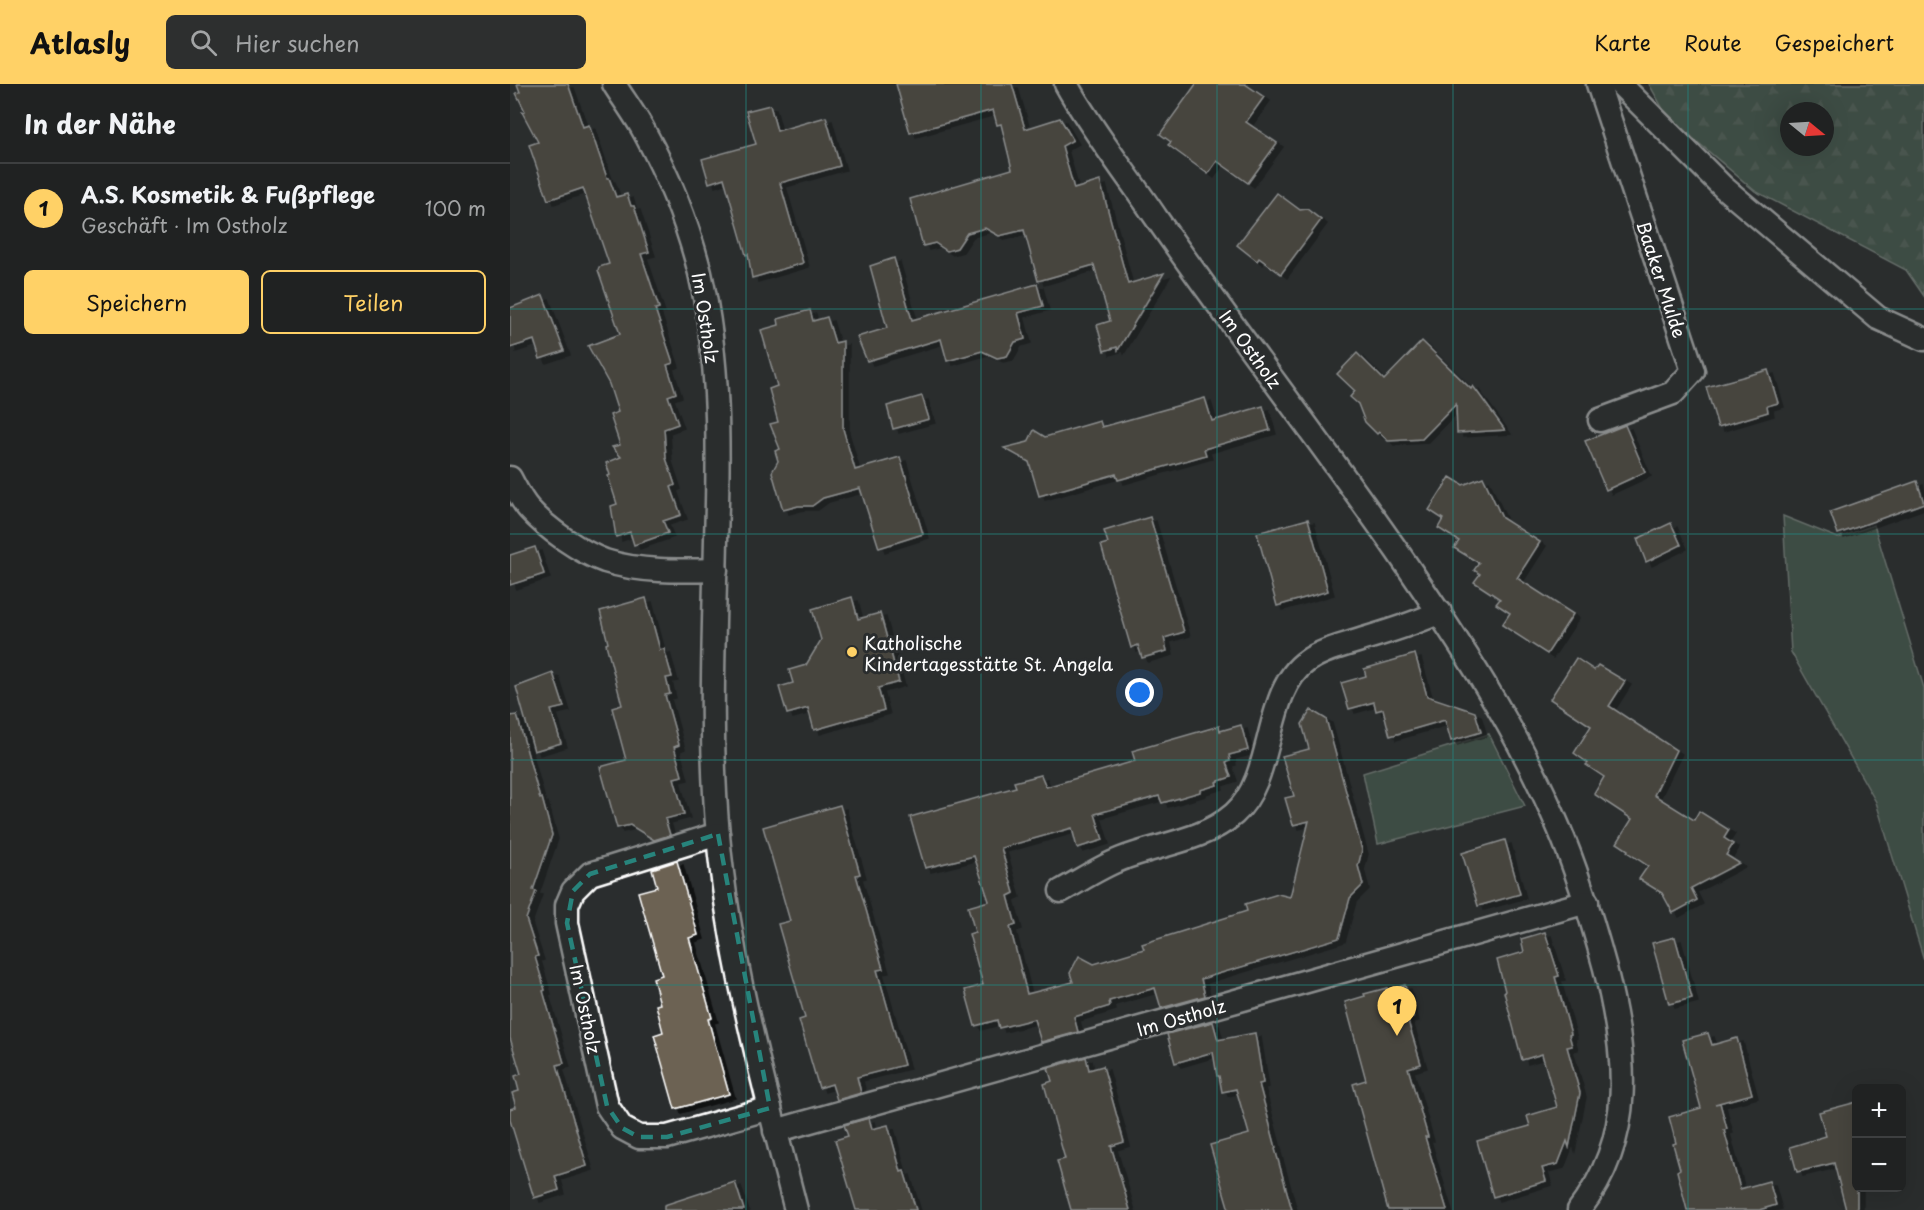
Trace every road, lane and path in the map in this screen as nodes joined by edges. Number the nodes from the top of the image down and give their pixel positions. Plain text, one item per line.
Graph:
1 (614, 84) edge
2 (1066, 84) edge
3 (1598, 84) edge
4 (1620, 84) edge
5 (1924, 339) edge
6 (1600, 420) dead end
7 (510, 478) edge
8 (716, 570) junction
9 (1440, 612) junction
10 (718, 834) junction
11 (1061, 891) dead end
12 (1587, 902) junction
13 (770, 1108) junction
14 (776, 1131) junction
15 (796, 1210) edge
16 (1579, 1210) edge

1 - 8 street, Im Ostholz
2 - 9 street, Im Ostholz
3 - 6 street, Baaker Mulde
4 - 5 street
7 - 8 street
8 - 10 street, Im Ostholz
9 - 11 street
9 - 12 street, Im Ostholz
10 - 13 street, Im Ostholz
10 - 13 street, Im Ostholz
12 - 14 street, Im Ostholz
12 - 16 street, Im Ostholz
13 - 14 street, Im Ostholz
14 - 15 street, Im Ostholz

